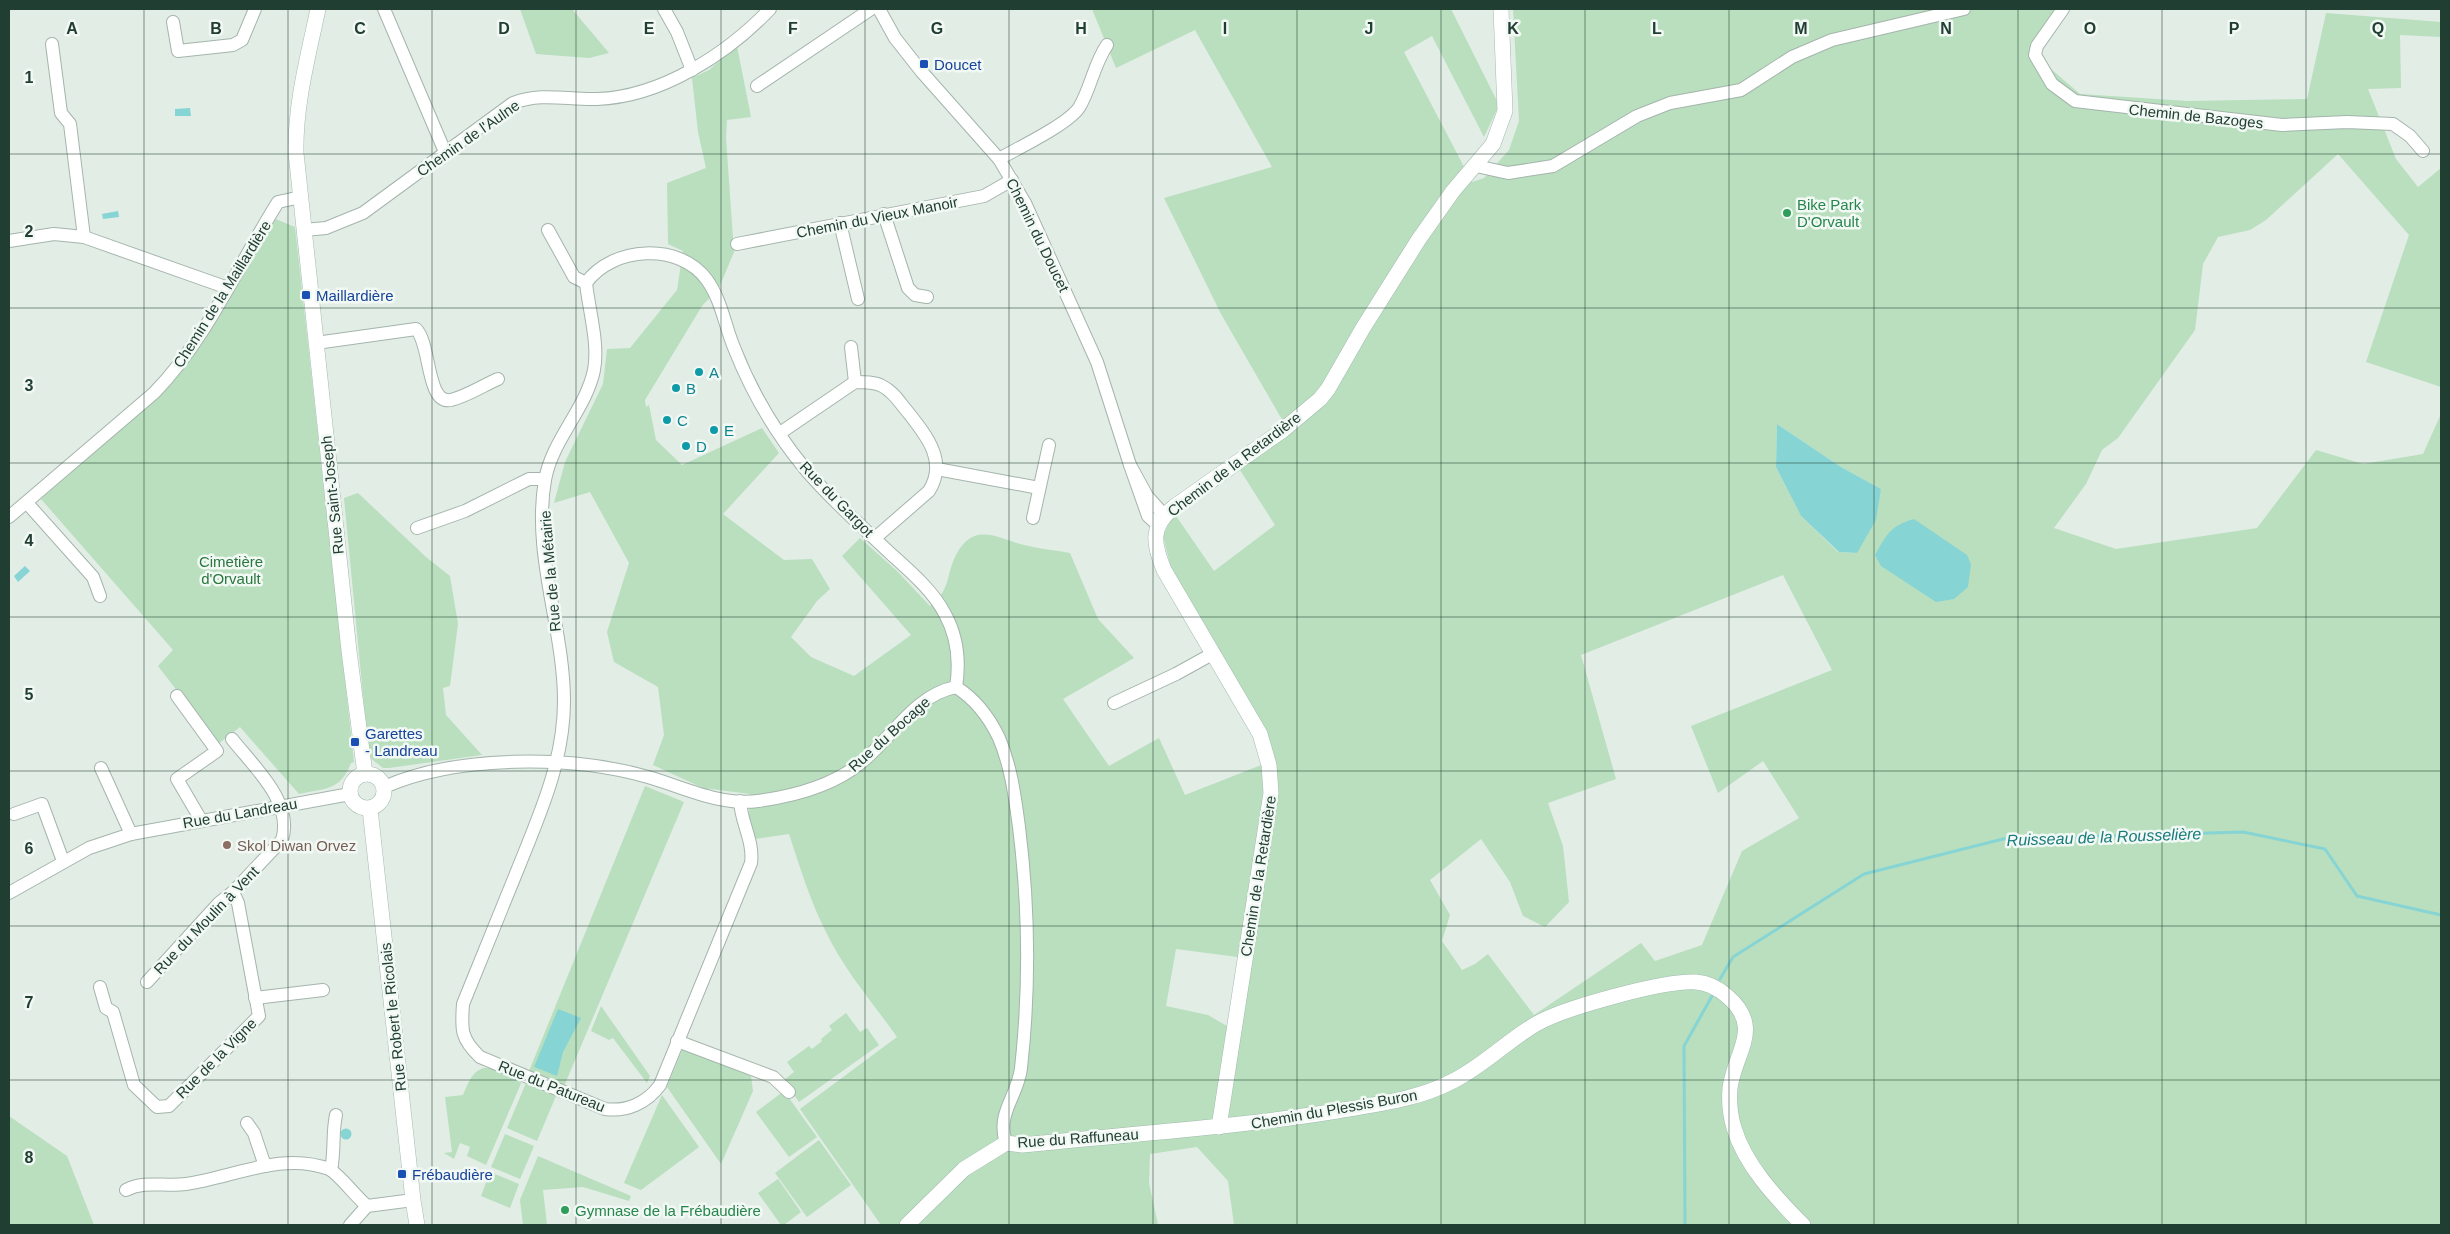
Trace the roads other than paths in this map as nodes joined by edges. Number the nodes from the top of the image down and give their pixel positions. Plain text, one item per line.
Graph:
1 (255, 9) edge
2 (318, 9) edge
3 (384, 9) edge
4 (664, 9) edge
5 (770, 9) edge
6 (871, 9) edge
7 (879, 9) edge
8 (1501, 9) edge
9 (1964, 9) edge
10 (2063, 9) edge
11 (173, 22) dead end
12 (52, 44) dead end
13 (1107, 45) dead end
14 (692, 70) junction
15 (757, 86) dead end
16 (2423, 151) dead end
17 (446, 152) junction
18 (999, 158) junction
19 (1476, 166) junction
20 (1012, 180) junction
21 (301, 197) junction
22 (884, 214) junction
23 (303, 223) junction
24 (840, 223) junction
25 (548, 230) dead end
26 (84, 237) junction
27 (9, 241) edge
28 (737, 244) dead end
29 (586, 284) junction
30 (228, 288) junction
31 (927, 297) dead end
32 (858, 299) dead end
33 (316, 343) junction
34 (852, 347) dead end
35 (498, 379) dead end
36 (855, 382) junction
37 (780, 433) junction
38 (1048, 445) dead end
39 (937, 469) junction
40 (545, 479) junction
41 (1039, 488) junction
42 (27, 503) junction
43 (9, 517) edge
44 (1033, 518) dead end
45 (1161, 520) junction
46 (416, 528) dead end
47 (875, 538) junction
48 (100, 596) dead end
49 (1214, 653) junction
50 (956, 687) junction
51 (176, 696) dead end
52 (1114, 703) dead end
53 (232, 739) dead end
54 (556, 763) junction
55 (101, 768) dead end
56 (365, 774) junction
57 (384, 787) junction
58 (350, 794) junction
59 (740, 801) junction
60 (281, 806) junction
61 (370, 809) junction
62 (14, 814) dead end
63 (201, 820) junction
64 (131, 834) junction
65 (63, 861) junction
66 (233, 892) junction
67 (9, 893) edge
68 (147, 982) dead end
69 (100, 987) dead end
70 (323, 990) dead end
71 (255, 998) junction
72 (678, 1041) junction
73 (789, 1092) dead end
74 (336, 1114) dead end
75 (247, 1123) dead end
76 (1219, 1127) junction
77 (1006, 1143) junction
78 (265, 1166) junction
79 (331, 1170) junction
80 (126, 1190) dead end
81 (413, 1200) junction
82 (367, 1206) junction
83 (350, 1225) edge
84 (417, 1225) edge
85 (907, 1225) edge
86 (1803, 1225) edge

1 - 11 street
2 - 21 street, Rue Saint-Joseph
3 - 17 street
4 - 14 street
5 - 14 street, Chemin de l'Aulne
6 - 15 street
7 - 18 street, Chemin du Doucet
8 - 19 street, Chemin de la Retardière
9 - 19 street
10 - 16 street, Chemin de Bazoges
12 - 26 street
13 - 18 street
14 - 17 street, Chemin de l'Aulne
17 - 23 street, Chemin de l'Aulne
18 - 20 street, Chemin du Doucet
19 - 45 street, Chemin de la Retardière
20 - 22 street, Chemin du Vieux Manoir
20 - 45 street, Chemin du Doucet
21 - 23 street, Rue Saint-Joseph
21 - 30 street, Chemin de la Maillardière
22 - 24 street, Chemin du Vieux Manoir
22 - 31 street
23 - 33 street, Rue Saint-Joseph
24 - 28 street, Chemin du Vieux Manoir
24 - 32 street
25 - 29 street
26 - 27 street
26 - 30 street
29 - 37 street, Rue du Gargot
29 - 40 street, Rue de la Métairie
30 - 42 street, Chemin de la Maillardière
33 - 35 street
33 - 56 street, Rue Saint-Joseph
34 - 36 street
36 - 37 street
36 - 39 street
37 - 47 street, Rue du Gargot
38 - 41 street
39 - 41 street
39 - 47 street
40 - 46 street
40 - 54 street, Rue de la Métairie
41 - 44 street
42 - 43 street, Chemin de la Maillardière
42 - 48 street
45 - 49 street, Chemin de la Retardière
47 - 50 street, Rue du Gargot
49 - 52 street
49 - 76 street, Chemin de la Retardière
50 - 59 street, Rue du Bocage
50 - 77 street
51 - 63 street
53 - 60 street
54 - 57 street, Rue du Bocage
54 - 59 street, Rue du Bocage
54 - 72 street, Rue du Patureau
55 - 64 street
56 - 57 street
56 - 58 street
57 - 61 street
58 - 60 street, Rue du Landreau
58 - 61 street
59 - 72 street, Rue du Patureau
60 - 63 street, Rue du Landreau
60 - 66 street, Rue du Moulin à Vent
61 - 81 street, Rue Robert le Ricolais
62 - 65 street
63 - 64 street, Rue du Landreau
64 - 65 street, Rue du Landreau
65 - 67 street, Rue du Landreau
66 - 68 street, Rue du Moulin à Vent
66 - 71 street, Rue de la Vigne
69 - 71 street, Rue de la Vigne
70 - 71 street
72 - 73 street
74 - 79 street
75 - 78 street
76 - 77 street, Rue du Raffuneau
76 - 86 street, Chemin du Plessis Buron
77 - 85 street, Rue du Raffuneau
78 - 79 street
78 - 80 street
79 - 82 street
81 - 82 street
81 - 84 street, Rue Robert le Ricolais
82 - 83 street

